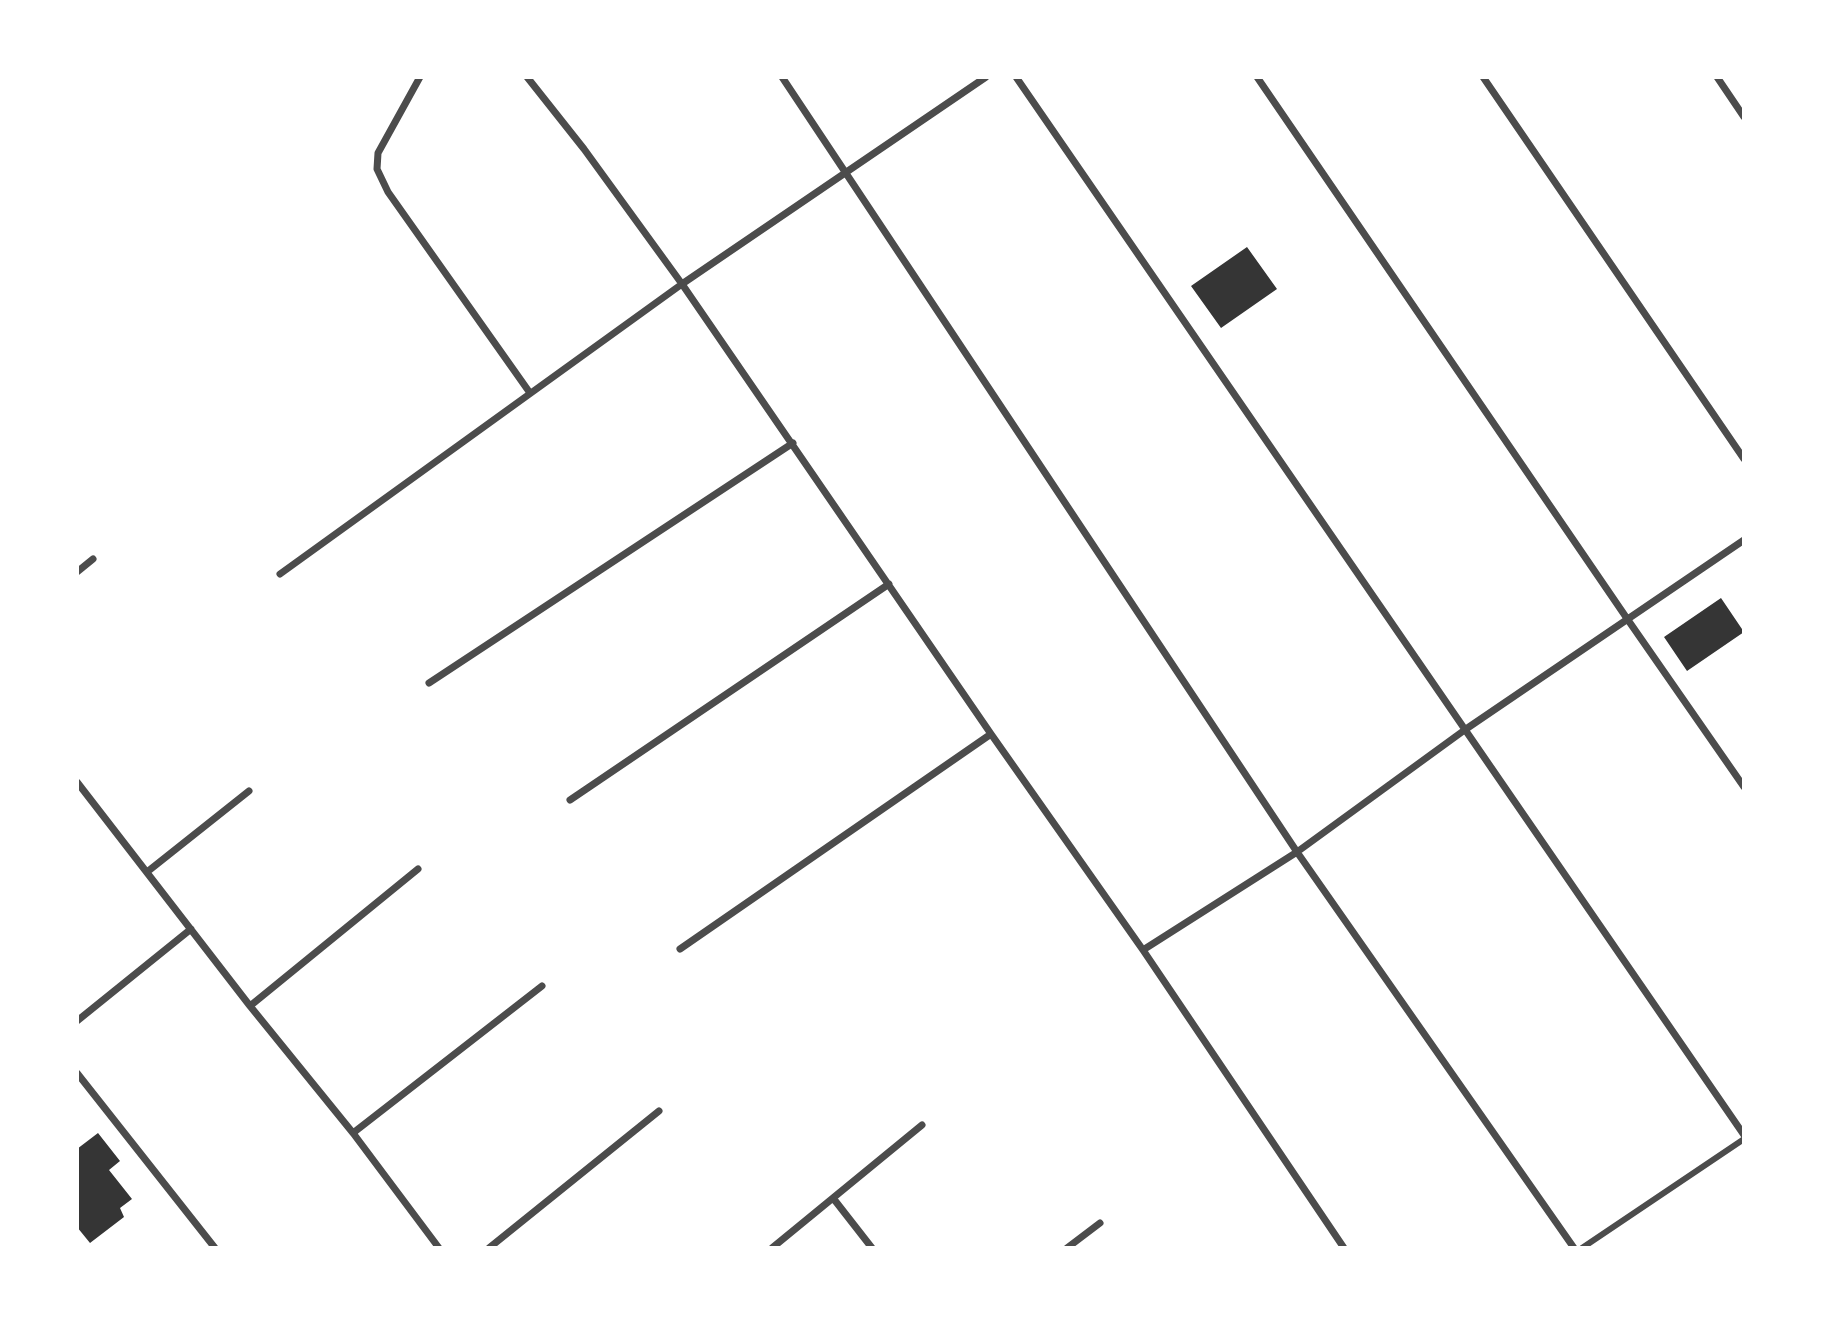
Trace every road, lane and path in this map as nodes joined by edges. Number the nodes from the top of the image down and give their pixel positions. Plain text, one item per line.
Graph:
1 (420, 77) edge
2 (527, 77) edge
3 (782, 77) edge
4 (986, 77) edge
5 (1016, 77) edge
6 (1257, 77) edge
7 (1482, 77) edge
8 (1717, 77) edge
9 (1744, 117) edge
10 (846, 173) junction
11 (682, 284) junction
12 (530, 393) junction
13 (793, 443) junction
14 (1744, 459) edge
15 (1744, 540) edge
16 (93, 559) dead end
17 (77, 572) edge
18 (280, 574) dead end
19 (889, 584) junction
20 (1628, 620) junction
21 (429, 682) dead end
22 (1466, 729) junction
23 (991, 734) junction
24 (77, 782) edge
25 (1744, 787) edge
26 (249, 791) dead end
27 (570, 800) dead end
28 (1297, 852) junction
29 (418, 870) dead end
30 (147, 872) junction
31 (191, 929) junction
32 (680, 950) dead end
33 (1143, 950) junction
34 (542, 986) dead end
35 (250, 1006) junction
36 (77, 1021) edge
37 (77, 1073) edge
38 (659, 1111) dead end
39 (922, 1125) dead end
40 (353, 1133) junction
41 (1744, 1137) edge
42 (832, 1198) junction
43 (1100, 1223) dead end
44 (215, 1248) edge
45 (439, 1248) edge
46 (489, 1248) edge
47 (772, 1248) edge
48 (872, 1248) edge
49 (1067, 1248) edge
50 (1344, 1248) edge
51 (1574, 1248) edge
52 (1582, 1248) edge

1 - 12 street
2 - 11 street
3 - 10 street
4 - 10 street
5 - 22 street
6 - 20 street
7 - 14 street
8 - 9 street
10 - 11 street
10 - 28 street
11 - 12 street
11 - 13 street
12 - 18 street
13 - 19 street
13 - 21 street
15 - 20 street
16 - 17 street
19 - 23 street
19 - 27 street
20 - 22 street
20 - 25 street
22 - 28 street
22 - 41 street
23 - 32 street
23 - 33 street
24 - 30 street
26 - 30 street
28 - 33 street
28 - 51 street
29 - 35 street
30 - 31 street
31 - 35 street
31 - 36 street
33 - 50 street
34 - 40 street
35 - 40 street
37 - 44 street
38 - 46 street
39 - 42 street
40 - 45 street
41 - 52 street
42 - 47 street
42 - 48 street
43 - 49 street

